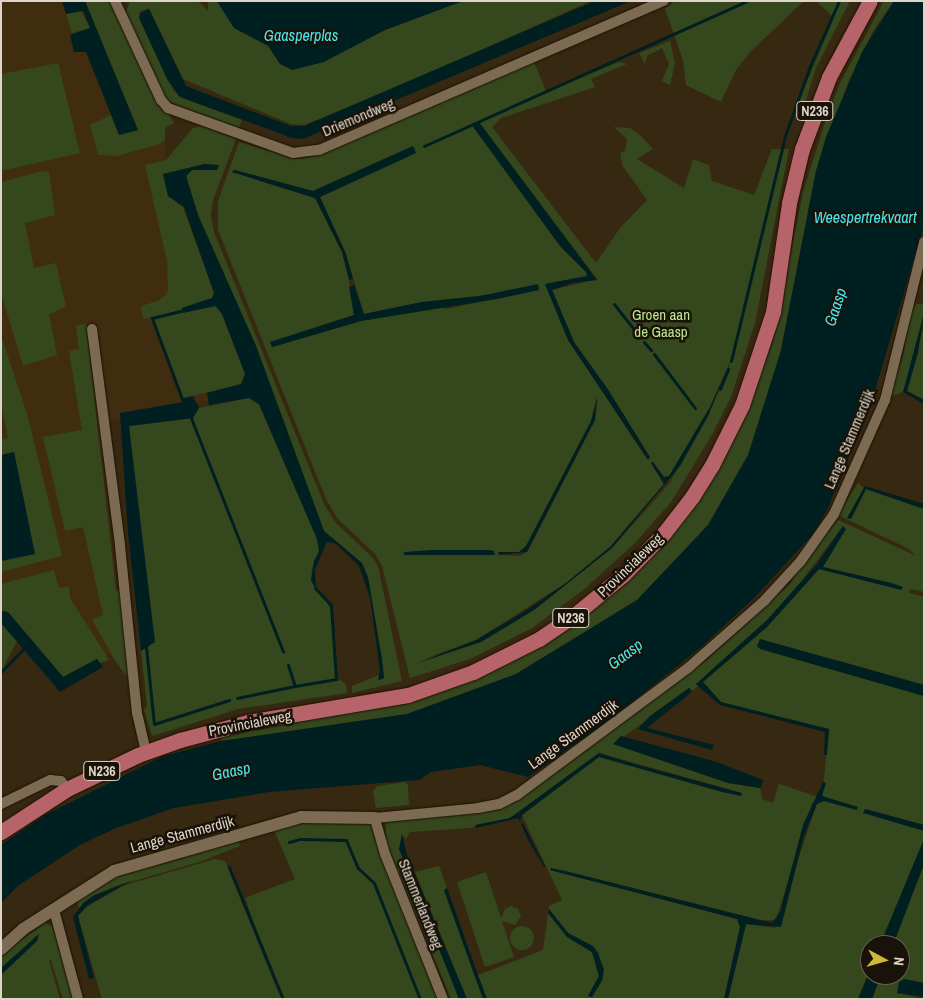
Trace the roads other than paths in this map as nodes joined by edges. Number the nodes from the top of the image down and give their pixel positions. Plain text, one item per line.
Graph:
1 (115, 1) edge
2 (664, 1) edge
3 (870, 1) edge
4 (880, 1) edge
5 (786, 230) junction
6 (924, 242) edge
7 (92, 328) dead end
8 (146, 752) junction
9 (67, 789) junction
10 (1, 804) edge
11 (375, 818) junction
12 (1, 832) edge
13 (54, 910) junction
14 (1, 949) edge
15 (78, 999) edge
16 (443, 999) edge

1 - 2 street, Driemondweg
3 - 5 main road, Provincialeweg / N236
4 - 5 main road, Provincialeweg / N236
5 - 8 main road, Provincialeweg / N236
6 - 11 street, Lange Stammerdijk
7 - 8 street
8 - 9 main road, Provincialeweg / N236
9 - 10 street
9 - 12 main road, Provincialeweg / N236
11 - 13 street, Lange Stammerdijk
11 - 16 street, Stammerlandweg
13 - 14 street, Lange Stammerdijk
13 - 15 street

